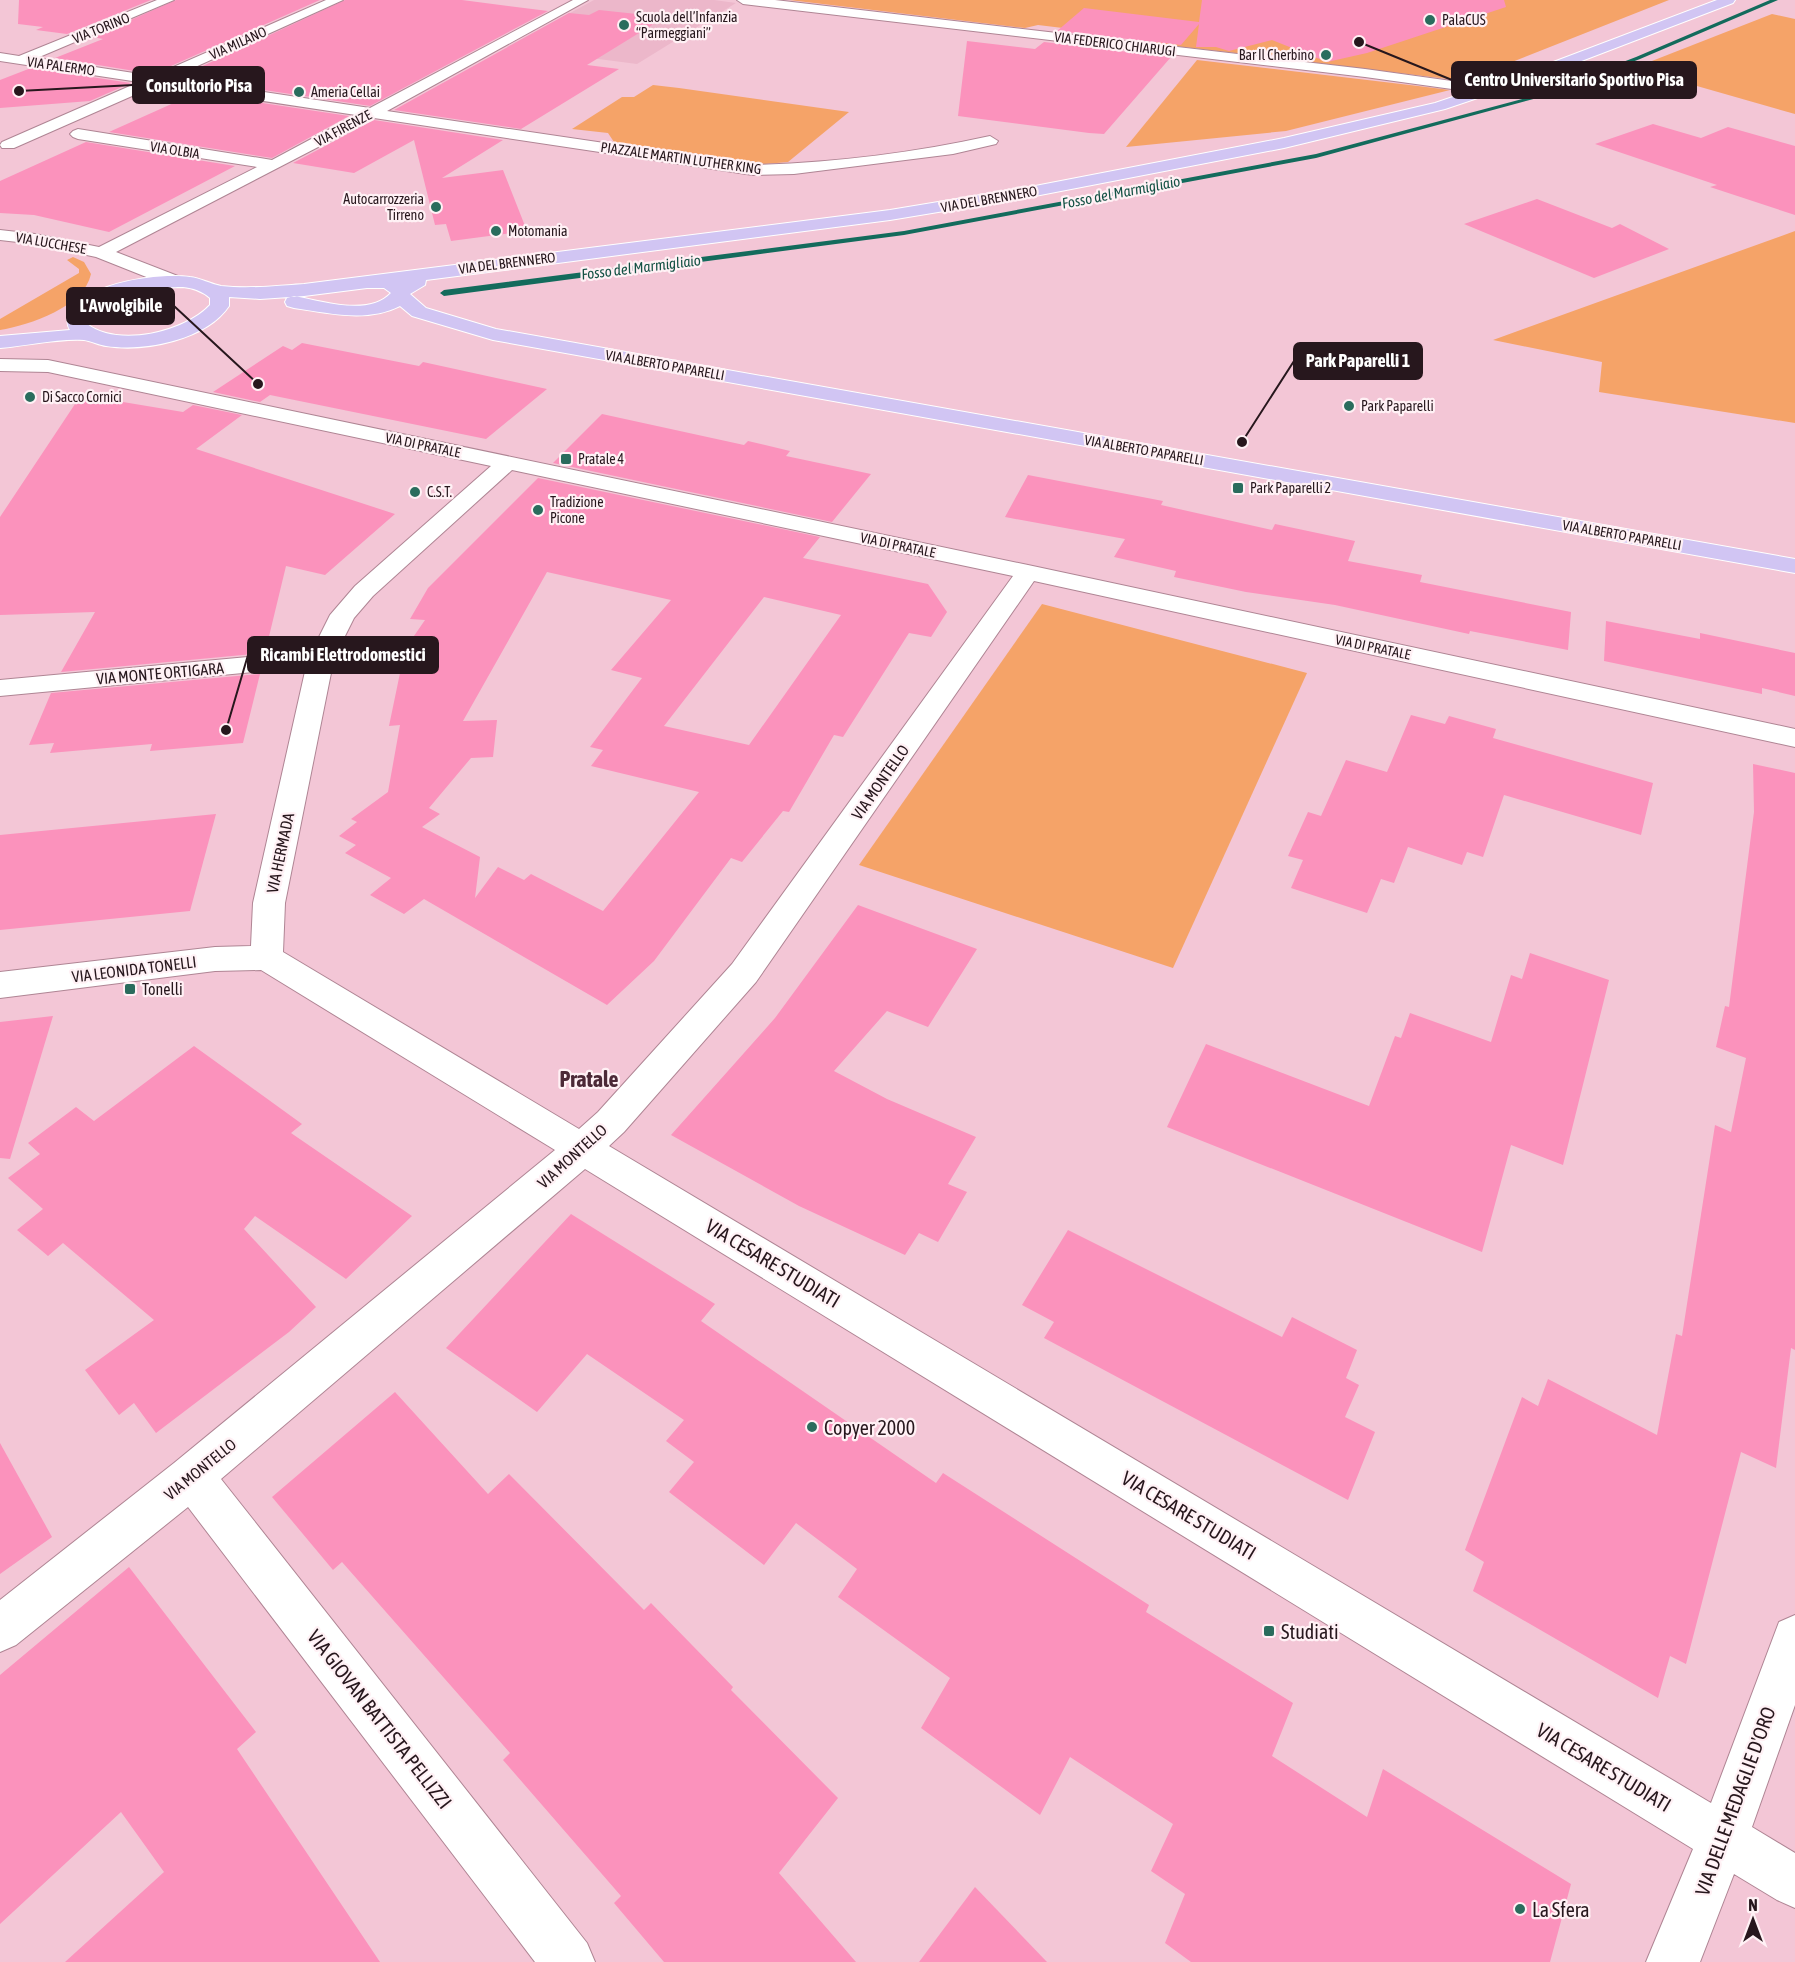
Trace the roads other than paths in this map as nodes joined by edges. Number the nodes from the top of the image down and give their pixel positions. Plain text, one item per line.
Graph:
1 (168, 0) edge
2 (337, 0) edge
3 (582, 0) edge
4 (743, 0) edge
5 (1729, 0) edge
6 (0, 57) edge
7 (21, 60) junction
8 (0, 69) edge
9 (155, 80) junction
10 (184, 84) junction
11 (1488, 90) junction
12 (163, 94) dead end
13 (371, 112) junction
14 (99, 124) dead end
15 (990, 141) dead end
16 (4, 145) edge
17 (38, 148) dead end
18 (273, 165) junction
19 (0, 235) edge
20 (101, 253) junction
21 (441, 271) junction
22 (176, 282) junction
23 (365, 282) junction
24 (215, 291) junction
25 (112, 292) junction
26 (401, 293) junction
27 (348, 311) junction
28 (208, 319) junction
29 (81, 325) junction
30 (493, 334) junction
31 (0, 337) edge
32 (0, 342) edge
33 (0, 365) edge
34 (508, 462) junction
35 (1795, 566) edge
36 (1028, 572) junction
37 (321, 658) junction
38 (0, 688) edge
39 (1795, 738) edge
40 (267, 958) junction
41 (0, 985) edge
42 (583, 1148) junction
43 (189, 1478) junction
44 (0, 1629) edge
45 (1795, 1638) edge
46 (1723, 1839) junction
47 (1795, 1882) edge
48 (568, 1962) edge
49 (1673, 1962) edge

1 - 7 street, VIA TORINO
2 - 9 street, VIA MILANO
3 - 13 street, VIA FIRENZE
4 - 11 street, VIA FEDERICO CHIARUGI
5 - 11 main road, VIA DEL BRENNERO
6 - 7 street, VIA PALERMO
7 - 8 street, VIA TORINO
7 - 9 street, VIA PALERMO
9 - 10 street, VIA PALERMO
9 - 16 street, VIA MILANO
10 - 12 street
10 - 13 street, VIA PALERMO
11 - 21 main road, VIA DEL BRENNERO
13 - 15 street, PIAZZALE MARTIN LUTHER KING
13 - 18 street, VIA FIRENZE
14 - 18 street, VIA OLBIA
16 - 17 street
18 - 20 street, VIA FIRENZE
19 - 20 street, VIA LUCCHESE
20 - 22 street, VIA LUCCHESE
20 - 25 street, VIA LUCCHESE
21 - 23 main road, VIA DEL BRENNERO
21 - 26 main road, VIA DEL BRENNERO
22 - 24 main road, VIA DEL BRENNERO
22 - 25 main road, VIA DEL BRENNERO
23 - 24 main road, VIA DEL BRENNERO
23 - 26 main road, VIA DEL BRENNERO
24 - 28 main road
25 - 29 main road, VIA DEL BRENNERO
26 - 27 main road, VIA DEL BRENNERO
26 - 30 main road, VIA ALBERTO PAPARELLI
27 - 28 main road, VIA DEL BRENNERO
27 - 30 main road, VIA ALBERTO PAPARELLI
28 - 29 main road, VIA DEL BRENNERO
29 - 31 main road
29 - 32 main road
30 - 35 main road, VIA ALBERTO PAPARELLI
33 - 34 street, VIA DI PRATALE
34 - 36 street, VIA DI PRATALE
34 - 37 street, VIA HERMADA
36 - 39 street, VIA DI PRATALE
36 - 42 street, VIA MONTELLO
37 - 38 street, VIA MONTE ORTIGARA
37 - 40 street, VIA HERMADA
40 - 41 street, VIA LEONIDA TONELLI
40 - 42 street
42 - 43 street, VIA MONTELLO
42 - 46 street, VIA CESARE STUDIATI
43 - 44 street, VIA MONTELLO
43 - 48 street, VIA GIOVAN BATTISTA PELLIZZI
45 - 46 street, VIA DELLE MEDAGLIE D'ORO
46 - 47 street, VIA CESARE STUDIATI
46 - 49 street, VIA DELLE MEDAGLIE D'ORO

